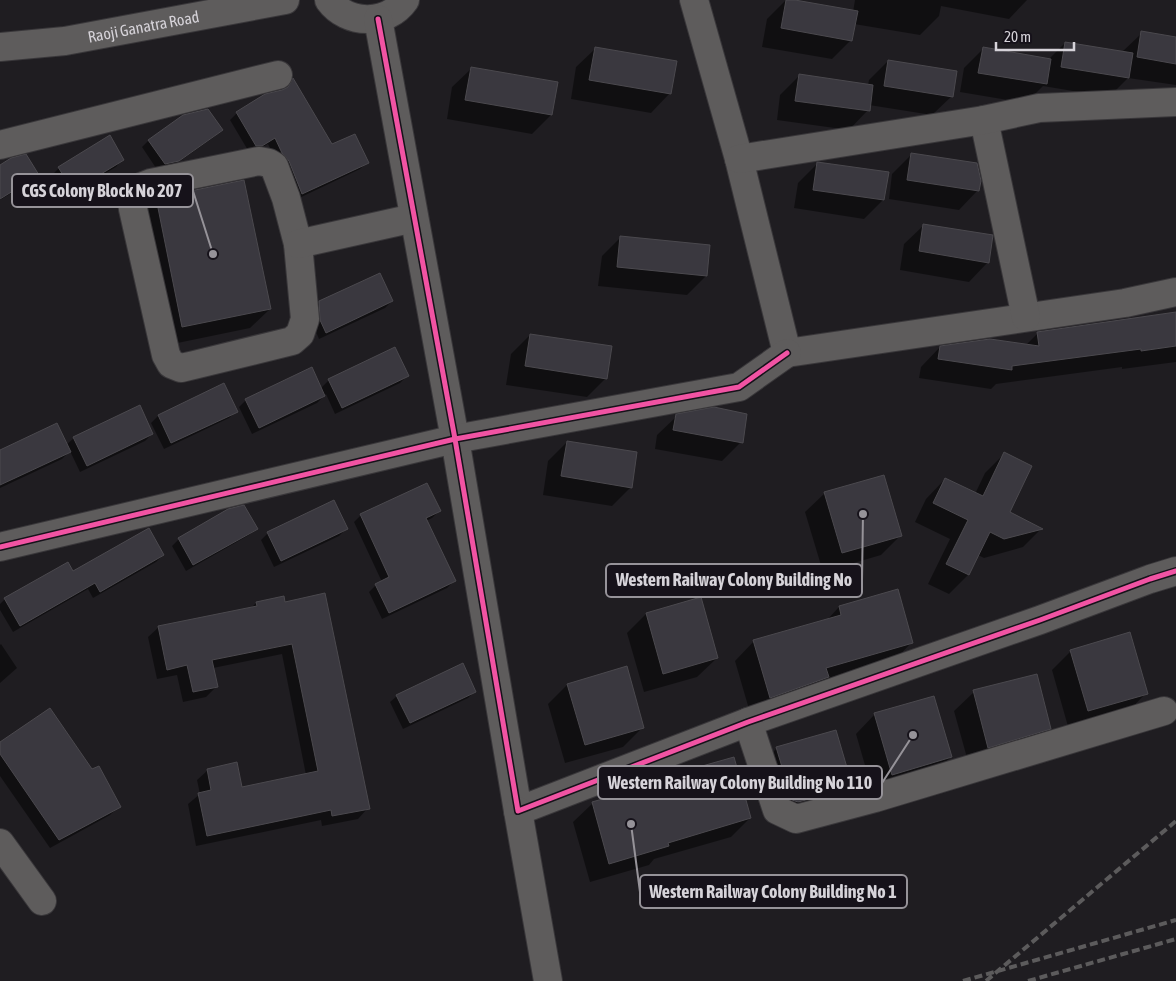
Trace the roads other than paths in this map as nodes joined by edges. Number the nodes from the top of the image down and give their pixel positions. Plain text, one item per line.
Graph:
1 (285, 0) edge
2 (329, 0) edge
3 (405, 0) edge
4 (694, 0) edge
5 (378, 19) junction
6 (0, 47) edge
7 (278, 75) dead end
8 (1176, 102) edge
9 (984, 120) junction
10 (0, 145) edge
11 (739, 158) junction
12 (414, 218) junction
13 (298, 244) junction
14 (1176, 292) edge
15 (1026, 317) junction
16 (787, 353) junction
17 (455, 439) junction
18 (0, 548) edge
19 (1176, 571) edge
20 (1164, 711) dead end
21 (748, 722) junction
22 (518, 811) junction
23 (0, 843) edge
24 (42, 900) dead end
25 (548, 981) edge

1 - 6 street, Raoji Ganatra Road
2 - 5 street
3 - 5 street
4 - 11 street
5 - 12 street
7 - 10 street
8 - 9 street
9 - 11 street
9 - 15 street
11 - 16 street
12 - 13 street
12 - 17 street
13 - 13 street
14 - 15 street
15 - 16 street
16 - 17 street
17 - 18 street
17 - 22 street
19 - 21 street
20 - 21 street
21 - 22 street
22 - 25 street
23 - 24 street

